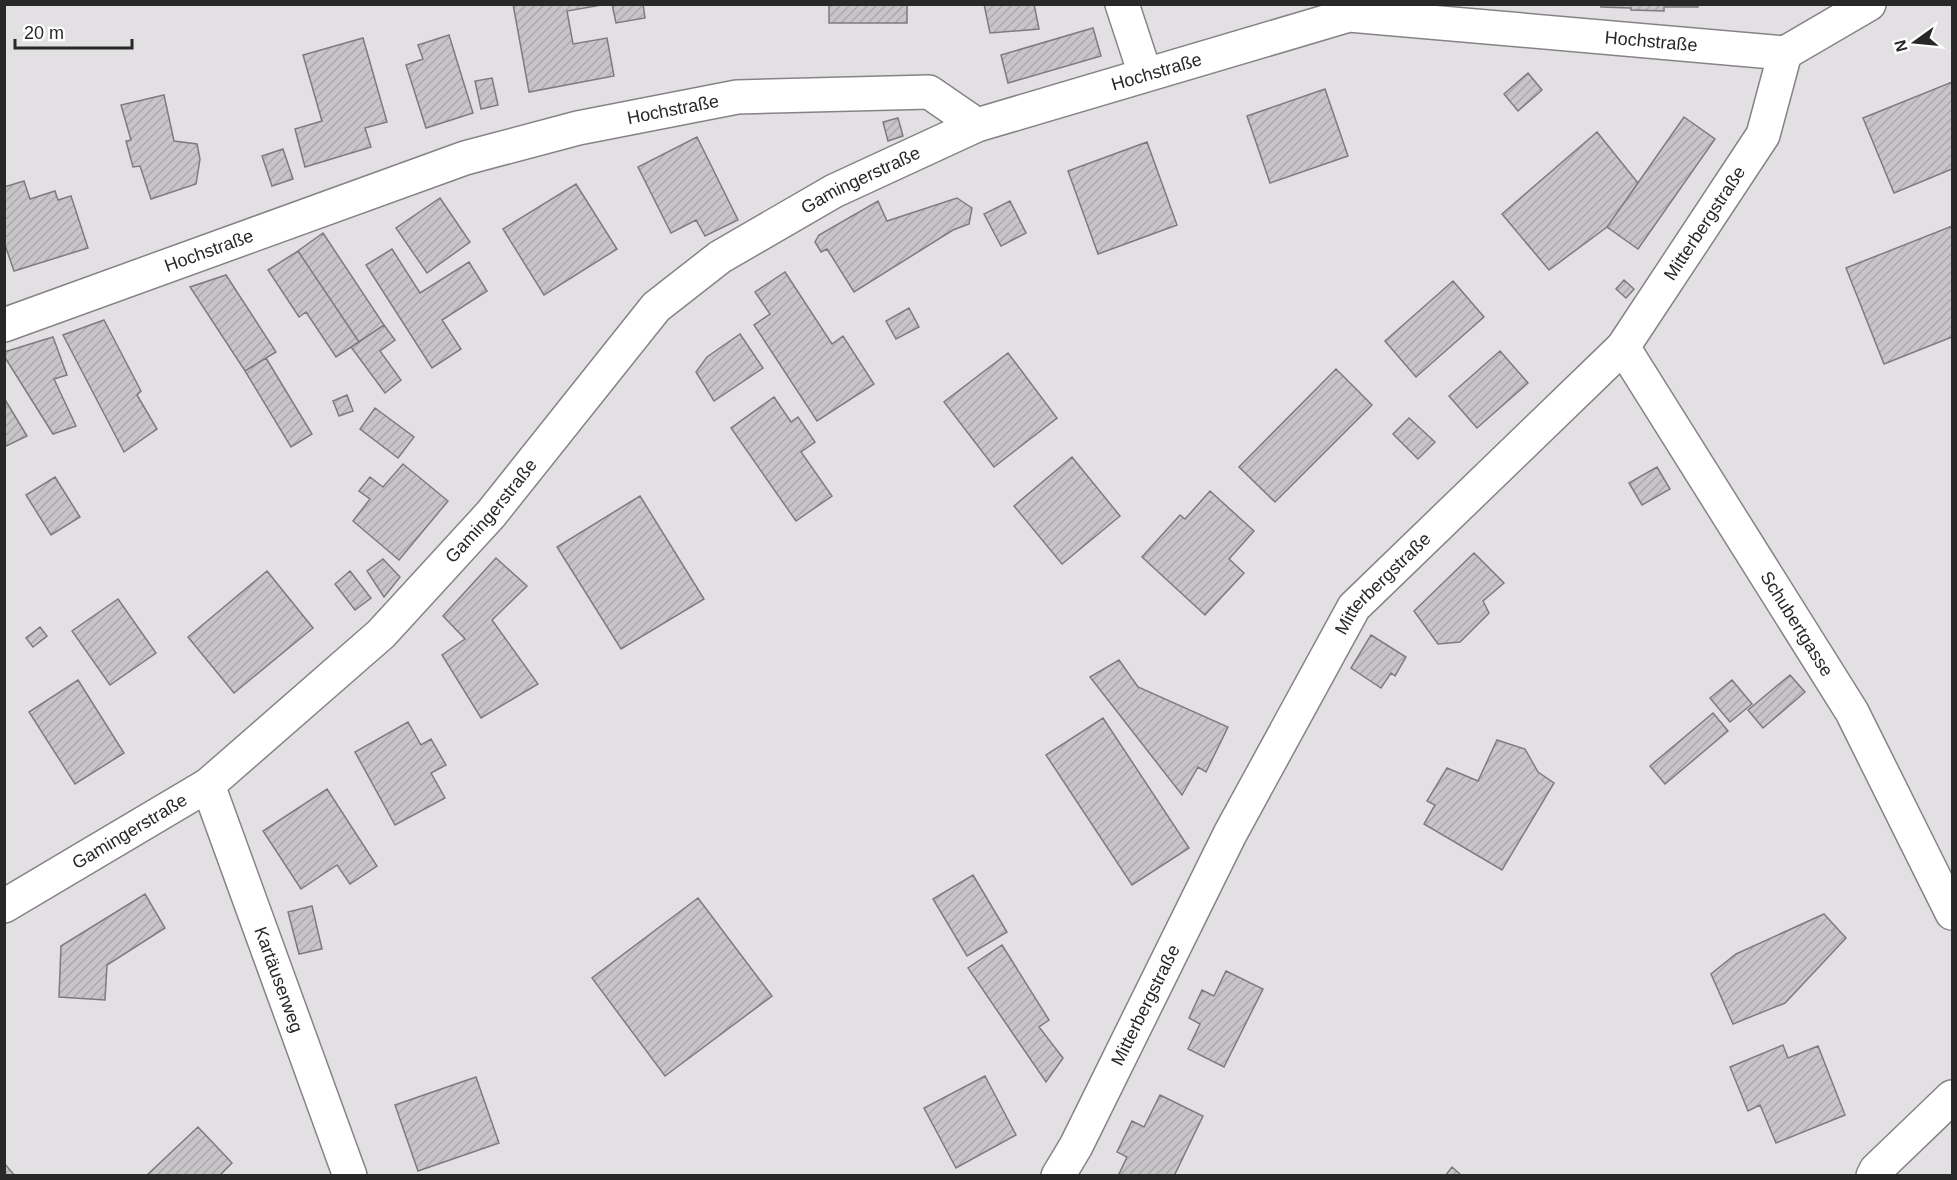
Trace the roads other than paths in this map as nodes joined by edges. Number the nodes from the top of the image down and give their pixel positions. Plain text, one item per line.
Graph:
1 (1122, 4) edge
2 (1869, 4) edge
3 (1349, 10) edge
4 (1785, 53) junction
5 (1145, 74) junction
6 (977, 126) junction
7 (4, 325) edge
8 (1623, 346) junction
9 (208, 785) junction
10 (4, 906) edge
11 (1953, 913) edge
12 (1953, 1097) edge
13 (350, 1176) edge
14 (1058, 1176) edge
15 (1873, 1176) edge

1 - 5 street
2 - 4 street
3 - 4 street, Hochstraße
3 - 5 street, Hochstraße
4 - 8 street, Mitterbergstraße
5 - 6 street, Hochstraße
6 - 7 street, Hochstraße
6 - 9 street, Gamingerstraße
8 - 11 street, Schubertgasse
8 - 14 street, Mitterbergstraße
9 - 10 street, Gamingerstraße
9 - 13 street, Kartäuserweg
12 - 15 street

